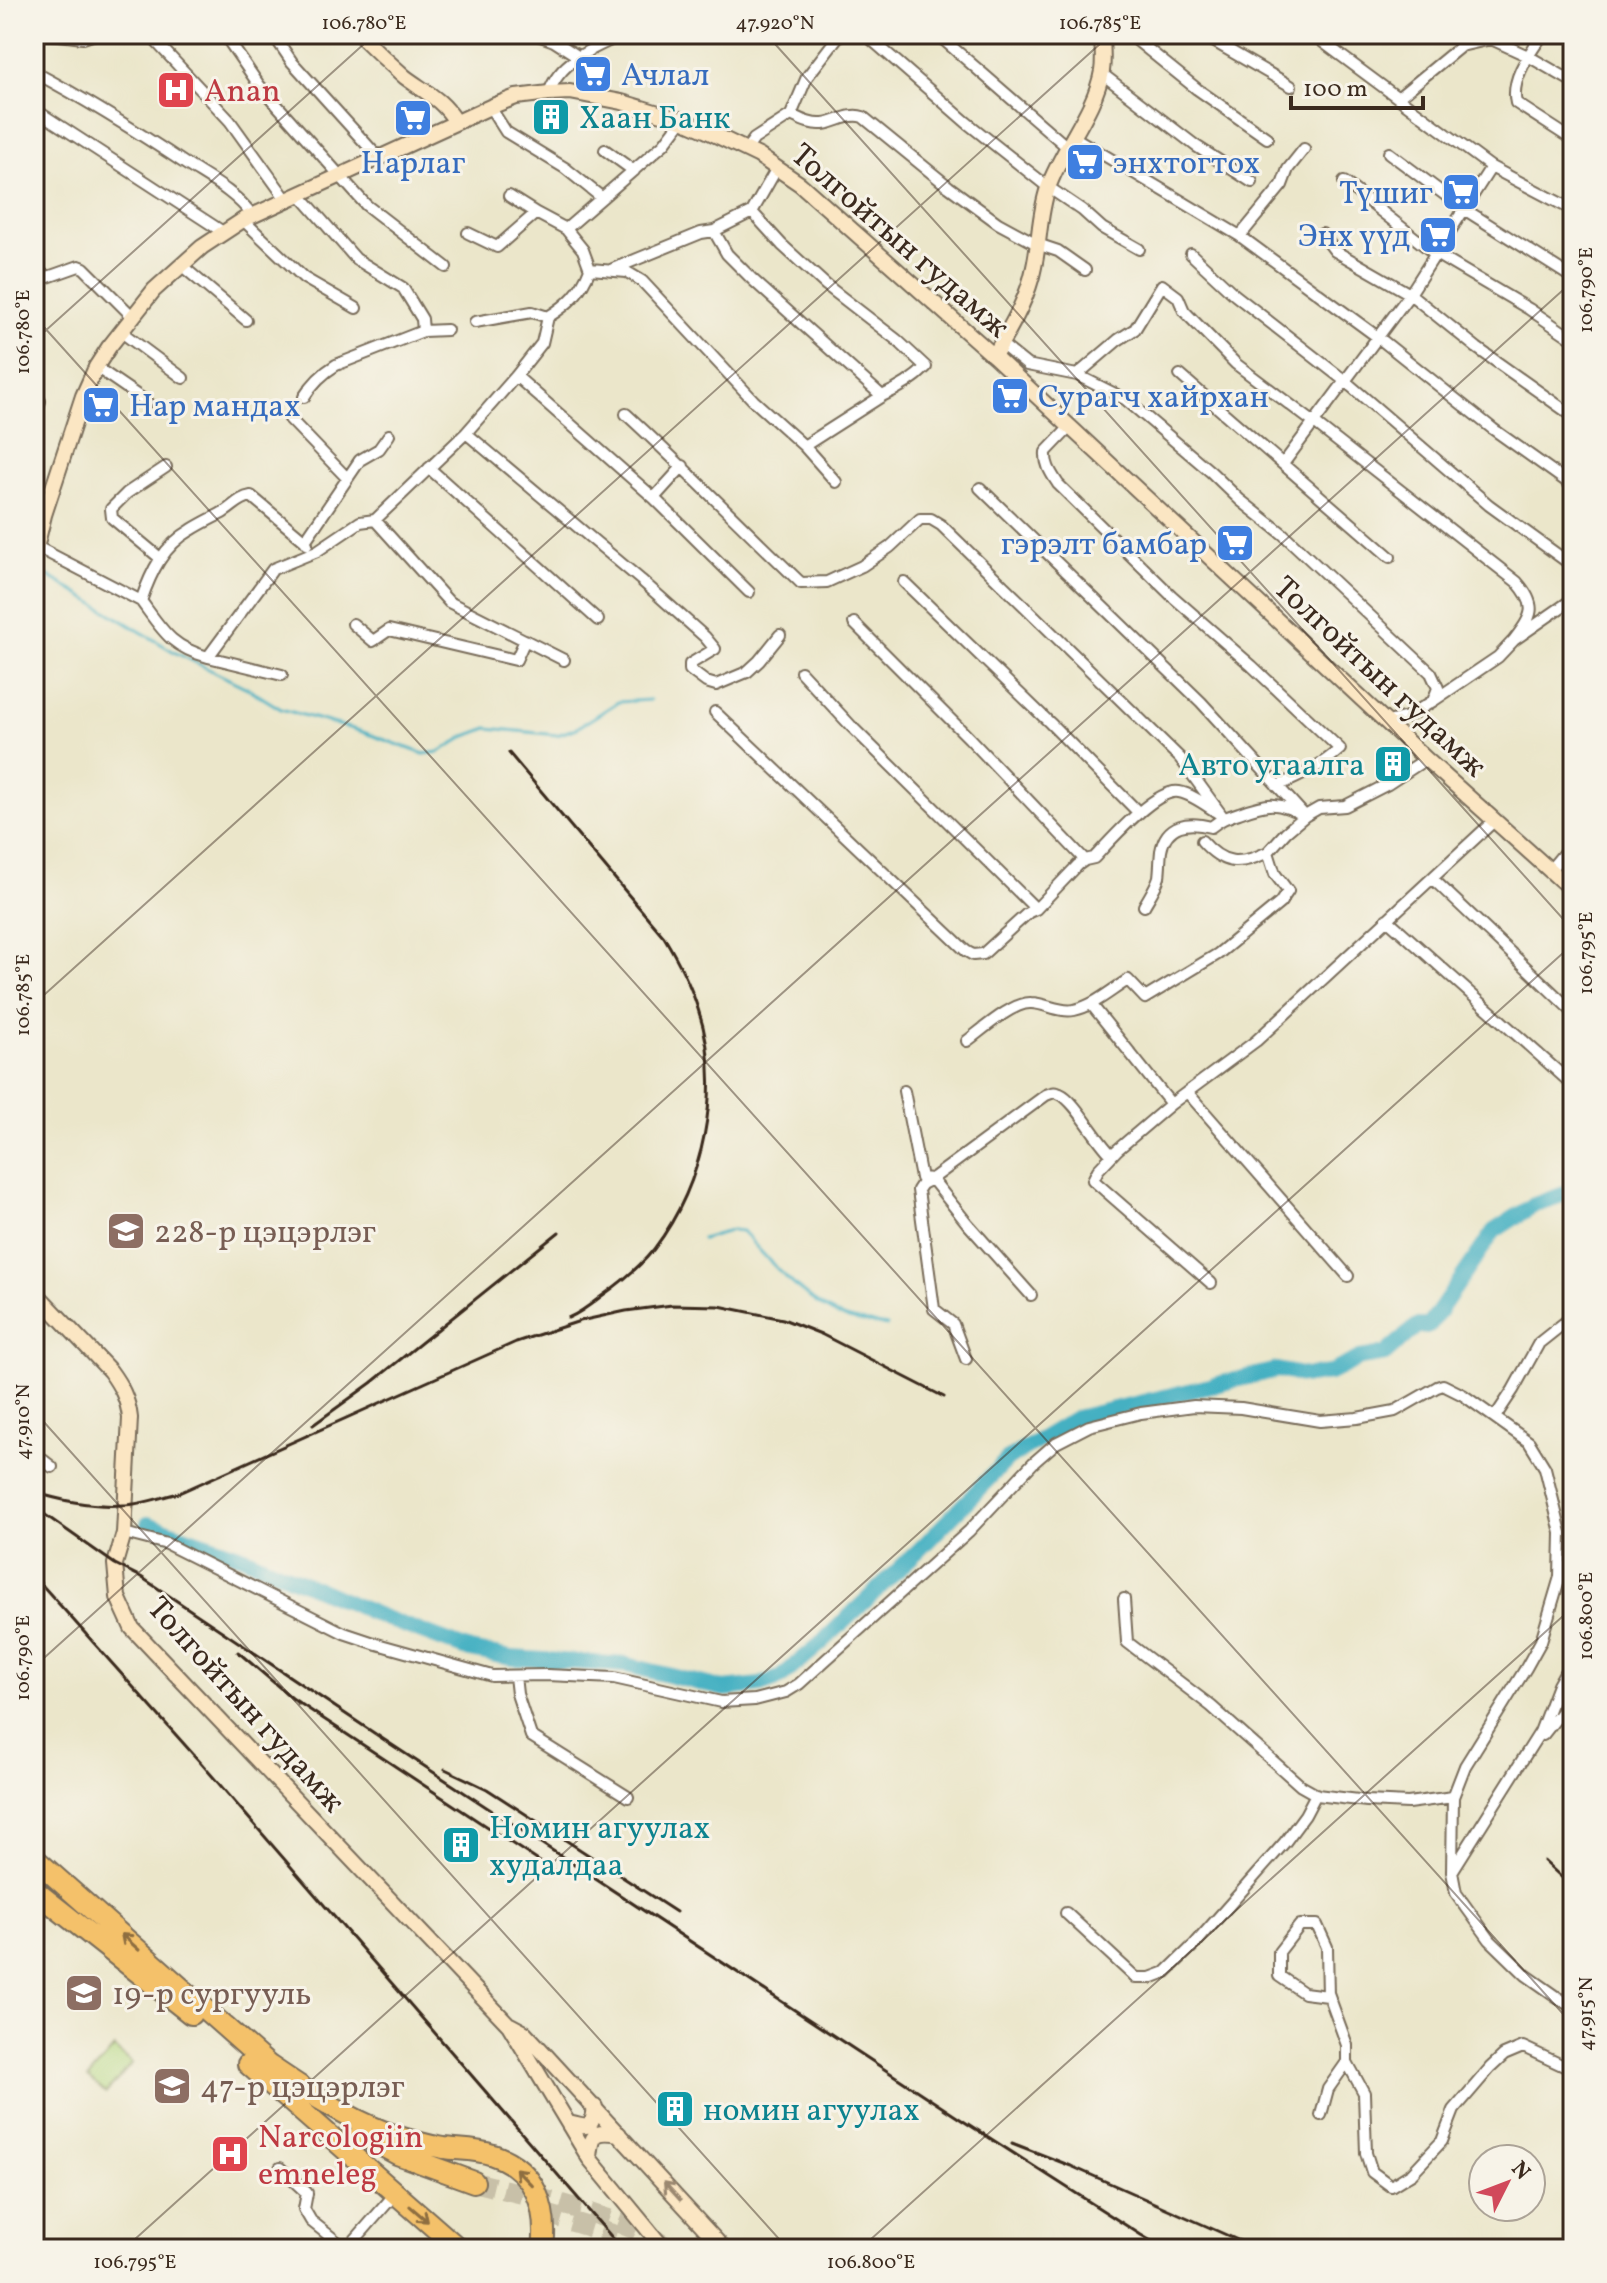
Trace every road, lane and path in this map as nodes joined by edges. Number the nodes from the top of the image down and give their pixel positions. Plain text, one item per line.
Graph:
1 (51, 34) edge
2 (95, 34) edge
3 (149, 34) edge
4 (224, 34) edge
5 (273, 34) edge
6 (359, 34) edge
7 (535, 34) edge
8 (592, 34) edge
9 (624, 34) edge
10 (840, 34) edge
11 (865, 34) edge
12 (937, 34) edge
13 (1102, 34) edge
14 (1129, 34) edge
15 (1201, 34) edge
16 (1312, 34) edge
17 (1543, 34) edge
18 (600, 45) junction
19 (1528, 56) junction
20 (579, 57) junction
21 (34, 72) edge
22 (1101, 73) junction
23 (1573, 82) edge
24 (1291, 86) dead end
25 (549, 93) junction
26 (1399, 97) junction
27 (490, 107) junction
28 (34, 109) edge
29 (791, 115) junction
30 (682, 120) junction
31 (456, 122) junction
32 (1267, 138) dead end
33 (1573, 140) edge
34 (1069, 141) junction
35 (1304, 149) dead end
36 (605, 150) dead end
37 (746, 150) junction
38 (1389, 153) dead end
39 (378, 157) junction
40 (1491, 167) junction
41 (777, 168) junction
42 (634, 171) junction
43 (340, 176) junction
44 (1252, 182) dead end
45 (1344, 182) dead end
46 (1048, 187) junction
47 (293, 196) junction
48 (509, 196) dead end
49 (601, 197) junction
50 (1464, 209) junction
51 (1573, 210) edge
52 (752, 212) junction
53 (536, 213) junction
54 (248, 217) junction
55 (566, 229) junction
56 (714, 231) junction
57 (223, 232) junction
58 (468, 233) dead end
59 (1322, 234) dead end
60 (1240, 236) junction
61 (1037, 244) junction
62 (1139, 249) dead end
63 (1434, 253) junction
64 (1191, 254) dead end
65 (181, 265) junction
66 (446, 267) dead end
67 (590, 269) junction
68 (34, 270) edge
69 (1085, 270) dead end
70 (609, 271) junction
71 (1573, 278) edge
72 (1410, 294) junction
73 (356, 308) dead end
74 (132, 316) junction
75 (548, 317) junction
76 (246, 320) dead end
77 (475, 322) dead end
78 (447, 330) dead end
79 (120, 331) junction
80 (423, 331) junction
81 (1379, 338) junction
82 (1573, 339) edge
83 (998, 350) junction
84 (96, 367) junction
85 (1077, 375) junction
86 (1180, 375) dead end
87 (516, 376) junction
88 (183, 378) dead end
89 (1345, 381) junction
90 (34, 393) edge
91 (882, 396) junction
92 (304, 397) dead end
93 (147, 402) dead end
94 (626, 414) dead end
95 (1573, 416) edge
96 (290, 419) dead end
97 (34, 422) edge
98 (1313, 422) junction
99 (1069, 428) junction
100 (466, 433) junction
101 (389, 435) dead end
102 (804, 446) junction
103 (1283, 464) junction
104 (683, 466) junction
105 (166, 467) dead end
106 (429, 468) junction
107 (347, 478) junction
108 (836, 482) dead end
109 (1573, 486) edge
110 (980, 488) dead end
111 (654, 498) junction
112 (39, 513) edge
113 (375, 520) junction
114 (305, 541) junction
115 (35, 552) edge
116 (312, 553) junction
117 (1390, 557) dead end
118 (160, 558) junction
119 (1573, 566) edge
120 (904, 582) dead end
121 (749, 592) dead end
122 (1573, 599) edge
123 (141, 601) junction
124 (598, 620) dead end
125 (854, 623) dead end
126 (353, 624) dead end
127 (780, 635) dead end
128 (525, 640) junction
129 (1514, 640) junction
130 (208, 657) junction
131 (564, 660) dead end
132 (801, 672) dead end
133 (282, 675) dead end
134 (1433, 701) junction
135 (715, 712) dead end
136 (1388, 722) junction
137 (1426, 759) junction
138 (1277, 786) junction
139 (1139, 813) junction
140 (1305, 816) junction
141 (1223, 817) junction
142 (1495, 820) junction
143 (1202, 841) dead end
144 (1573, 842) edge
145 (1268, 852) junction
146 (1085, 860) junction
147 (1550, 870) junction
148 (1433, 879) junction
149 (1573, 891) edge
150 (1144, 906) dead end
151 (1036, 909) junction
152 (1387, 919) junction
153 (1091, 1004) junction
154 (1573, 1012) edge
155 (967, 1041) dead end
156 (1573, 1085) edge
157 (904, 1091) dead end
158 (1187, 1092) junction
159 (1171, 1104) junction
160 (1112, 1155) junction
161 (932, 1179) junction
162 (1348, 1276) dead end
163 (1211, 1283) dead end
164 (34, 1291) edge
165 (1031, 1295) dead end
166 (1573, 1316) edge
167 (966, 1359) dead end
168 (1495, 1417) junction
169 (34, 1453) edge
170 (52, 1467) dead end
171 (124, 1533) junction
172 (1124, 1599) dead end
173 (1573, 1658) edge
174 (515, 1676) junction
175 (1573, 1697) edge
176 (1531, 1749) junction
177 (1316, 1794) junction
178 (628, 1797) dead end
179 (1453, 1797) junction
180 (34, 1858) edge
181 (1452, 1872) junction
182 (34, 1890) edge
183 (1066, 1913) dead end
184 (1328, 1993) junction
185 (1573, 2008) edge
186 (509, 2025) junction
187 (1347, 2062) junction
188 (1573, 2074) edge
189 (319, 2099) junction
190 (595, 2107) junction
191 (1321, 2115) dead end
192 (568, 2123) junction
193 (318, 2126) junction
194 (619, 2134) junction
195 (589, 2158) junction
196 (280, 2168) dead end
197 (395, 2194) junction
198 (346, 2249) edge
199 (459, 2249) edge
200 (543, 2249) edge
201 (664, 2249) edge
202 (724, 2249) edge

1 - 2 street
3 - 47 street
4 - 43 street
5 - 39 street
6 - 31 main road
7 - 20 street
8 - 18 street
9 - 18 street
10 - 29 street
11 - 46 street
12 - 34 street
13 - 22 main road
14 - 32 street
15 - 24 street
16 - 26 street
17 - 19 street
18 - 20 street
19 - 23 street
19 - 26 street
19 - 33 street
20 - 25 street
21 - 54 street
22 - 34 main road
22 - 44 street
25 - 27 main road, Толгойтын гудамж
25 - 30 main road, Толгойтын гудамж
26 - 40 street
27 - 31 main road, Толгойтын гудамж
27 - 49 street
28 - 57 street
29 - 37 street
29 - 61 street
30 - 37 main road, Толгойтын гудамж
30 - 42 street
31 - 39 main road, Толгойтын гудамж
34 - 46 main road
34 - 60 street
35 - 60 street
36 - 42 street
37 - 41 main road, Толгойтын гудамж
38 - 50 street
39 - 43 main road, Толгойтын гудамж
40 - 50 street
40 - 51 street
41 - 52 street
41 - 83 main road, Толгойтын гудамж
42 - 49 street
43 - 47 main road, Толгойтын гудамж
43 - 66 street
45 - 63 street
46 - 61 main road
46 - 62 street
47 - 54 main road, Толгойтын гудамж
47 - 80 street
48 - 53 street
49 - 55 street
50 - 63 street
50 - 71 street
52 - 56 street
52 - 91 street
53 - 55 street
53 - 58 street
54 - 57 main road, Толгойтын гудамж
54 - 73 street
55 - 67 street
56 - 70 street
56 - 91 street
57 - 65 main road, Толгойтын гудамж
59 - 72 street
60 - 81 street
61 - 69 street
61 - 83 main road
63 - 72 street
63 - 82 street
64 - 89 street
65 - 74 main road, Толгойтын гудамж
65 - 76 street
67 - 70 street
67 - 75 street
68 - 74 street
70 - 102 street
72 - 81 street
72 - 95 street
74 - 79 main road, Толгойтын гудамж
75 - 77 street
75 - 87 street
78 - 80 street
79 - 84 main road, Толгойтын гудамж
79 - 88 street
80 - 92 street
81 - 89 street
81 - 109 street
83 - 85 street
83 - 99 main road, Толгойтын гудамж
84 - 93 street
84 - 112 main road, Толгойтын гудамж
85 - 98 street
85 - 134 street
86 - 103 street
87 - 100 street
87 - 111 street
89 - 98 street
89 - 119 street
90 - 97 street
91 - 102 street
94 - 104 street
96 - 107 street
98 - 103 street
98 - 129 street
99 - 136 main road, Толгойтын гудамж
99 - 138 street
100 - 106 street
100 - 127 street
101 - 107 street
102 - 108 street
103 - 117 street
104 - 111 street
104 - 141 street
105 - 118 street
106 - 113 street
106 - 124 street
107 - 114 street
110 - 138 street
111 - 121 street
112 - 115 main road, Толгойтын гудамж
113 - 116 street
113 - 128 street
114 - 116 street
114 - 118 street
115 - 123 street
116 - 130 street
118 - 123 street
120 - 139 street
122 - 129 street
123 - 130 street
125 - 146 street
126 - 128 street
128 - 131 street
129 - 134 street
130 - 133 street
132 - 151 street
134 - 136 street
135 - 151 street
136 - 137 main road, Толгойтын гудамж
137 - 140 street
137 - 142 main road, Толгойтын гудамж
138 - 140 street
139 - 141 street
139 - 146 street
140 - 141 street
140 - 145 street
141 - 150 street
142 - 147 main road, Толгойтын гудамж
142 - 148 street
143 - 145 street
144 - 147 street
145 - 153 street
146 - 151 street
147 - 149 main road, Толгойтын гудамж
148 - 152 street
148 - 154 street
152 - 156 street
152 - 158 street
153 - 155 street
153 - 159 street
157 - 161 street
158 - 159 street
158 - 162 street
159 - 160 street
160 - 161 street
160 - 163 street
161 - 165 street
161 - 167 street
164 - 171 main road, Толгойтын гудамж
166 - 168 street
168 - 174 street
168 - 179 street
169 - 170 street
171 - 174 street
171 - 186 main road, Толгойтын гудамж
172 - 177 street
173 - 176 street
174 - 178 street
175 - 176 street
176 - 181 street
177 - 179 street
177 - 183 street
179 - 181 street
189 -> 180 highway
181 - 185 street
182 - 193 highway
184 - 184 street
184 - 187 street
186 - 190 main road, Толгойтын гудамж
186 - 192 main road, Толгойтын гудамж
187 - 188 street
187 - 191 street
189 - 193 highway
200 -> 189 highway
190 - 192 main road
190 - 194 main road, Толгойтын гудамж
192 - 195 main road, Толгойтын гудамж
193 - 197 highway
194 - 195 main road
202 -> 194 main road, Толгойтын гудамж
195 - 201 main road, Толгойтын гудамж
196 - 198 street
197 - 198 street
197 -> 199 highway

